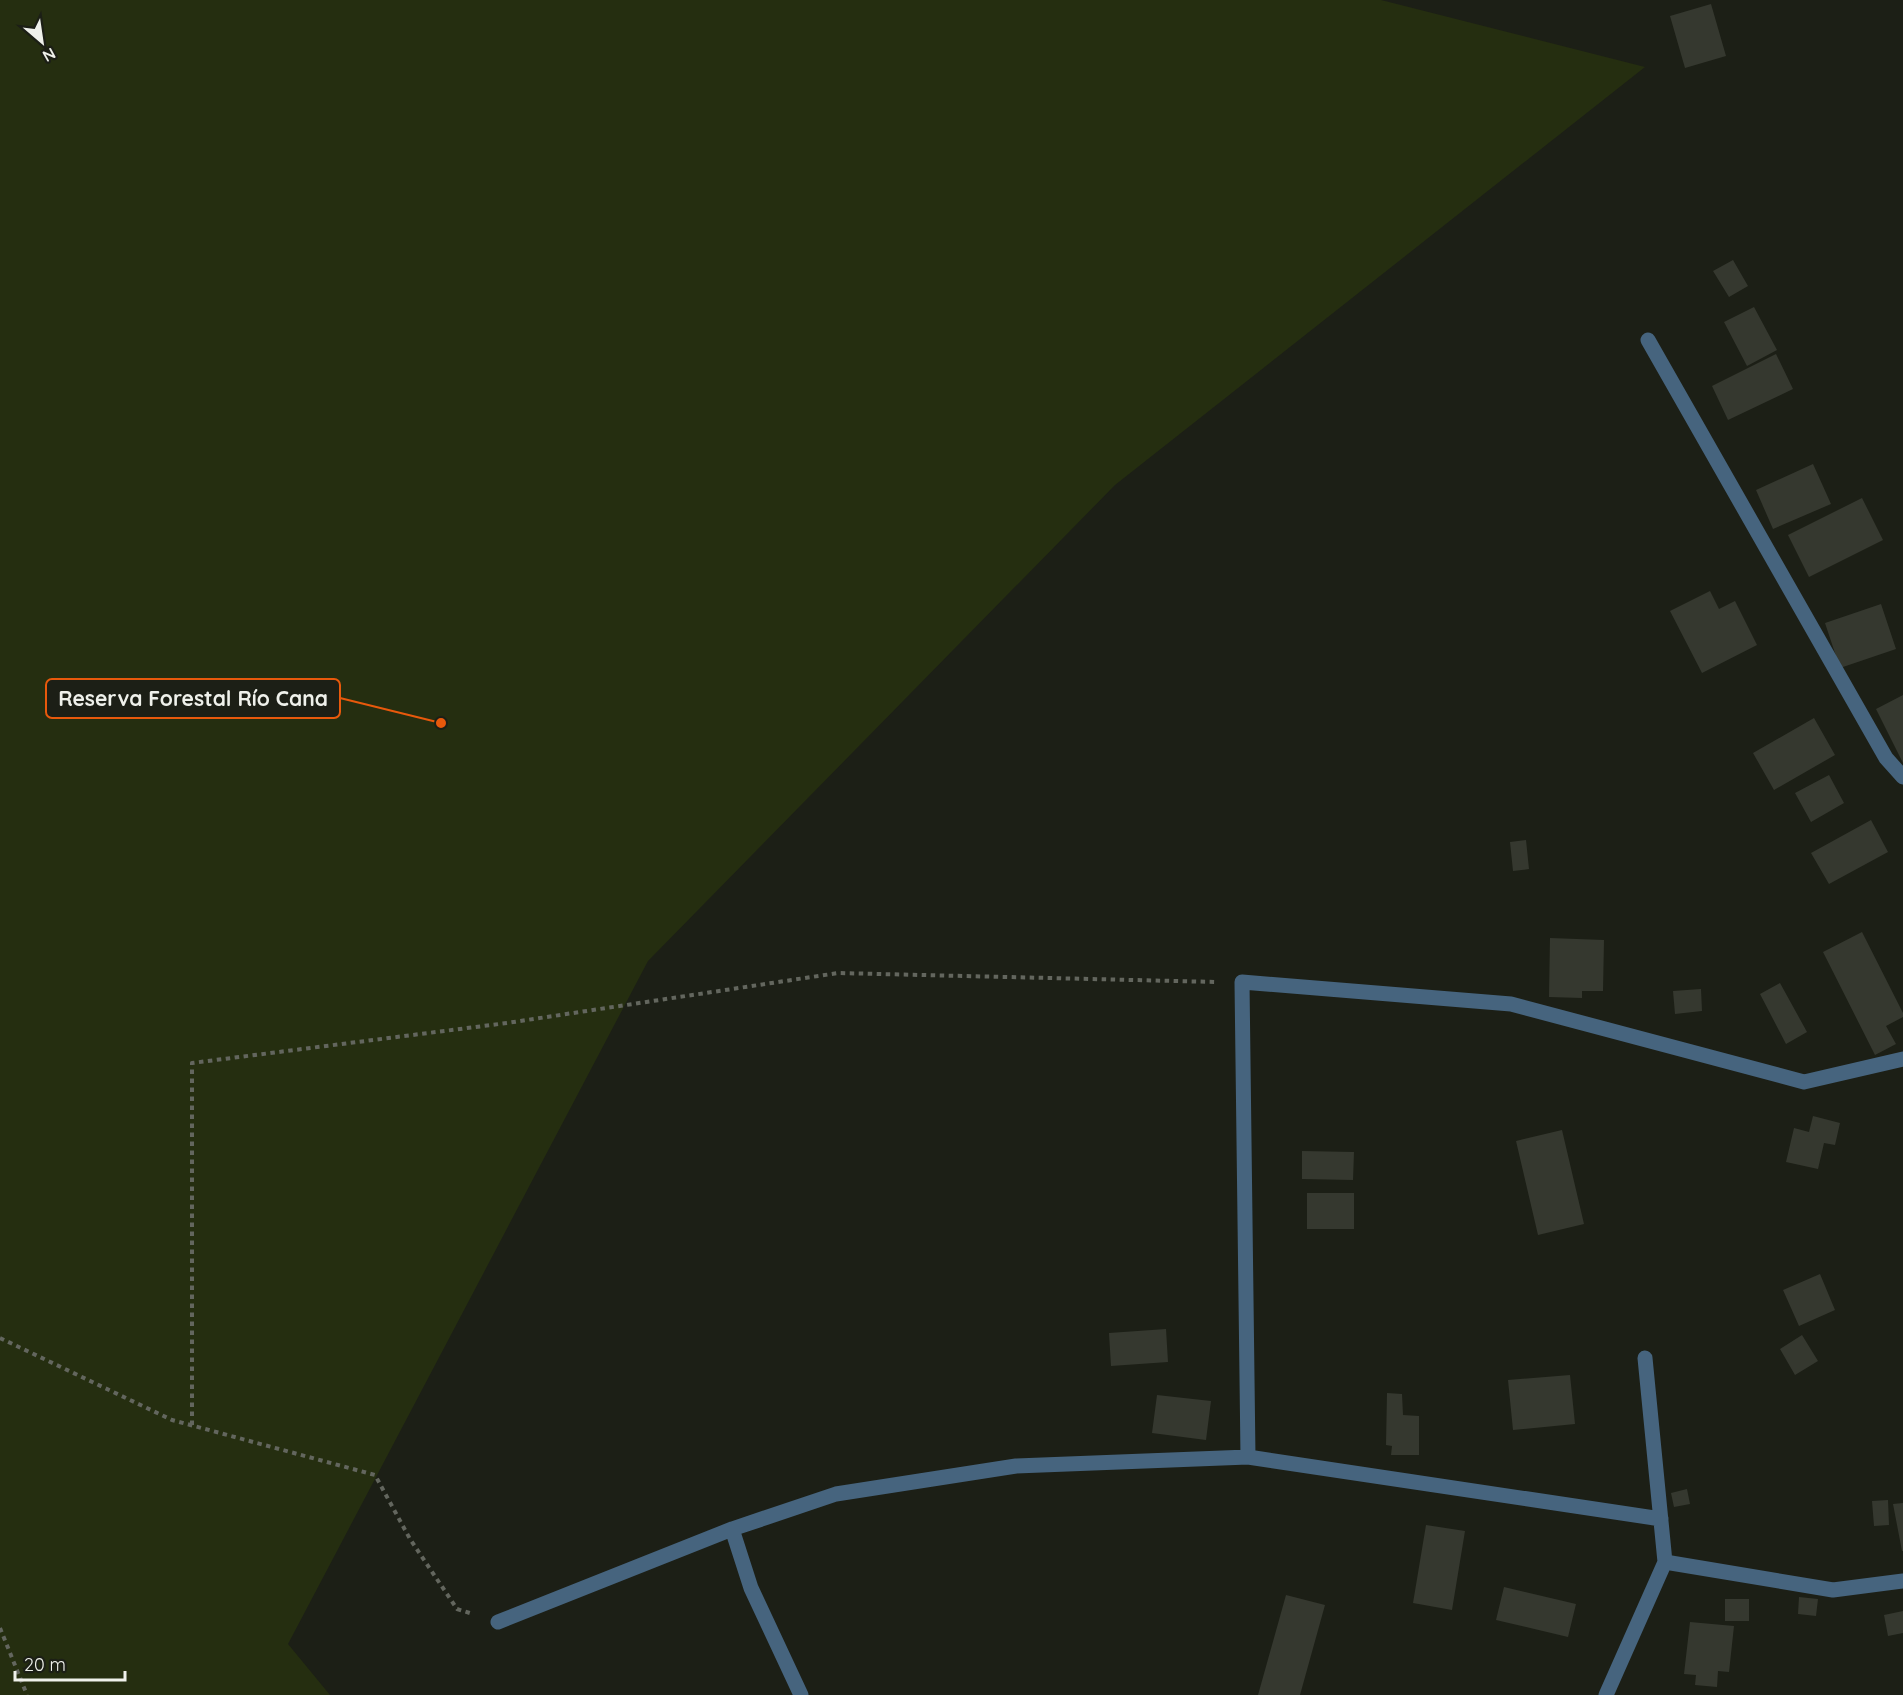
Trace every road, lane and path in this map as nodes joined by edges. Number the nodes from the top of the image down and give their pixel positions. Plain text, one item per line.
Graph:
1 (1648, 340) dead end
2 (1903, 777) edge
3 (1242, 982) junction
4 (1903, 1059) edge
5 (0, 1338) edge
6 (1645, 1358) dead end
7 (192, 1425) junction
8 (1248, 1457) junction
9 (1661, 1519) junction
10 (732, 1528) junction
11 (1665, 1562) junction
12 (1903, 1581) edge
13 (498, 1622) joint
14 (0, 1628) edge
15 (27, 1695) edge
16 (801, 1695) edge
17 (1606, 1695) edge

1 - 2 street
3 - 4 street
3 - 7 path
3 - 8 street
5 - 7 path
6 - 9 street
7 - 13 path
8 - 9 street
8 - 10 street
9 - 11 street
10 - 13 street
10 - 16 street
11 - 12 street
11 - 17 street
14 - 15 path

